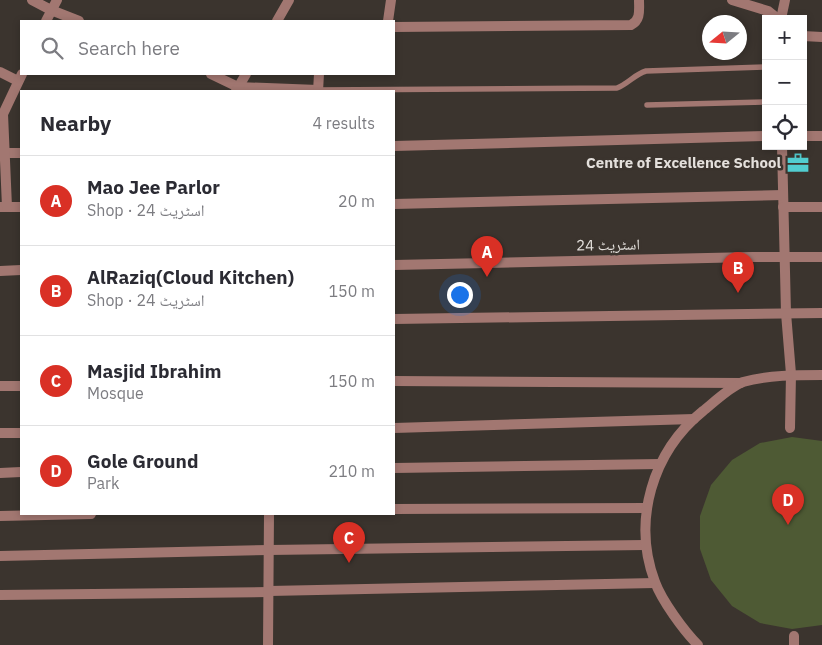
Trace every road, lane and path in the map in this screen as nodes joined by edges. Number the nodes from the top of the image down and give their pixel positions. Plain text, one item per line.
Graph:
1 (32, 0) edge
2 (57, 0) edge
3 (289, 0) edge
4 (390, 0) edge
5 (639, 0) edge
6 (732, 0) edge
7 (785, 0) edge
8 (51, 10) junction
9 (774, 15) edge
10 (781, 15) edge
11 (46, 20) edge
12 (76, 20) edge
13 (278, 20) edge
14 (388, 20) edge
15 (395, 27) edge
16 (807, 36) edge
17 (822, 37) edge
18 (762, 67) edge
19 (0, 72) edge
20 (213, 75) edge
21 (245, 75) edge
22 (319, 75) edge
23 (20, 77) edge
24 (237, 89) edge
25 (278, 90) edge
26 (318, 90) edge
27 (395, 90) edge
28 (762, 102) edge
29 (647, 105) dead end
30 (1, 114) edge
31 (762, 136) edge
32 (807, 136) edge
33 (822, 136) edge
34 (395, 146) edge
35 (782, 150) edge
36 (3, 153) edge
37 (20, 153) edge
38 (783, 194) junction
39 (395, 204) edge
40 (3, 207) edge
41 (20, 207) edge
42 (822, 207) edge
43 (783, 208) junction
44 (822, 257) edge
45 (784, 258) junction
46 (395, 265) edge
47 (20, 270) edge
48 (0, 271) edge
49 (786, 313) junction
50 (822, 313) edge
51 (395, 319) edge
52 (792, 374) junction
53 (822, 375) edge
54 (395, 381) edge
55 (741, 382) junction
56 (0, 386) edge
57 (20, 386) edge
58 (694, 419) junction
59 (395, 428) edge
60 (790, 428) dead end
61 (0, 433) edge
62 (20, 433) edge
63 (660, 464) junction
64 (395, 468) edge
65 (20, 472) edge
66 (0, 473) edge
67 (646, 508) junction
68 (395, 509) edge
69 (46, 515) edge
70 (269, 515) edge
71 (0, 516) edge
72 (646, 545) junction
73 (269, 550) junction
74 (0, 556) edge
75 (655, 583) junction
76 (269, 591) junction
77 (0, 595) edge
78 (268, 645) edge
79 (698, 645) edge

1 - 8 street
2 - 8 street
3 - 13 street
4 - 14 street
5 - 15 street
6 - 9 street
7 - 10 street
8 - 11 street
8 - 12 street
16 - 17 street
18 - 27 lane
19 - 23 street
20 - 24 street
21 - 24 street
22 - 26 street
23 - 30 street
24 - 25 street
28 - 29 lane
30 - 36 street
31 - 34 street
32 - 33 street
35 - 38 street
36 - 37 street
36 - 40 street
38 - 39 street
38 - 43 street
40 - 41 street
42 - 43 street
43 - 45 street
44 - 45 street, اسٹریٹ 24
45 - 46 street, اسٹریٹ 24
45 - 49 street
47 - 48 street
49 - 50 street
49 - 51 street
49 - 52 street
52 - 53 street
52 - 55 street
52 - 60 street
54 - 55 street
55 - 58 street
56 - 57 street
58 - 59 street
58 - 63 street
61 - 62 street
63 - 64 street
63 - 67 street
65 - 66 street
67 - 68 street
67 - 72 street
69 - 71 street
70 - 73 street
72 - 73 street
72 - 75 street
73 - 74 street
73 - 76 street
75 - 76 street
75 - 79 street
76 - 77 street
76 - 78 street

